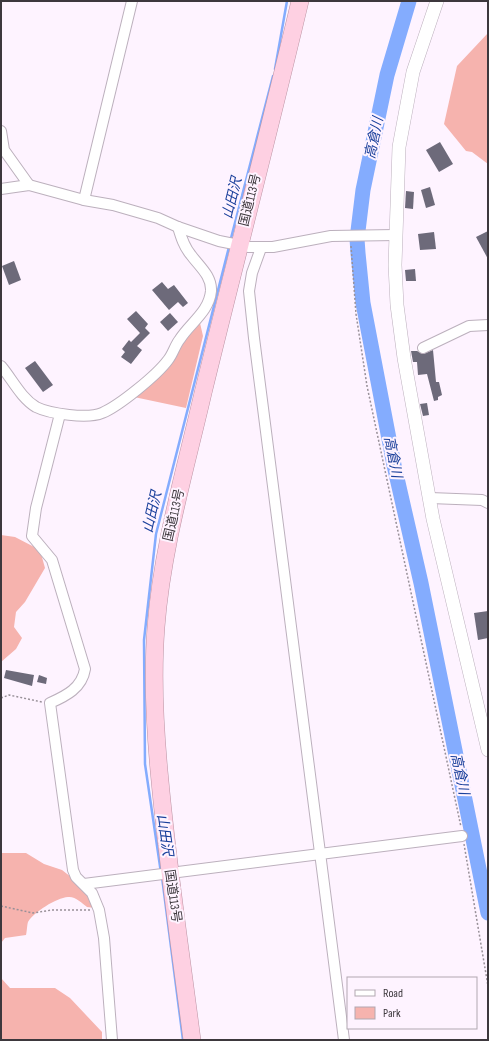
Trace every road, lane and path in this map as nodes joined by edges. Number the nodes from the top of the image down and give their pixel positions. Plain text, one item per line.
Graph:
1 (132, 1) edge
2 (300, 1) edge
3 (437, 1) edge
4 (1, 131) edge
5 (29, 186) junction
6 (1, 189) edge
7 (84, 200) junction
8 (178, 228) junction
9 (396, 235) junction
10 (351, 236) junction
11 (239, 245) junction
12 (261, 248) junction
13 (488, 325) edge
14 (423, 348) dead end
15 (1, 366) edge
16 (60, 414) junction
17 (430, 498) junction
18 (486, 499) edge
19 (1, 698) edge
20 (50, 703) junction
21 (488, 750) edge
22 (459, 819) dead end
23 (462, 836) joint
24 (321, 853) junction
25 (170, 873) junction
26 (84, 884) junction
27 (1, 906) edge
28 (99, 910) junction
29 (488, 986) edge
30 (112, 1040) edge
31 (192, 1040) edge
32 (344, 1040) edge

1 - 7 street
2 - 11 highway, 国道113号
3 - 9 street
4 - 5 street
5 - 6 street
5 - 7 street
7 - 8 street
8 - 11 street
8 - 16 street
9 - 10 street
9 - 17 street
10 - 12 street
10 - 22 path
11 - 12 street
11 - 25 highway, 国道113号
12 - 24 street
13 - 14 street
15 - 16 street
16 - 20 street
17 - 18 street
17 - 21 street
19 - 20 path
20 - 26 street
23 - 24 street
23 - 29 path
24 - 25 street
24 - 32 street
25 - 26 street
25 - 31 highway, 国道113号
26 - 28 street
27 - 28 path
28 - 30 street

